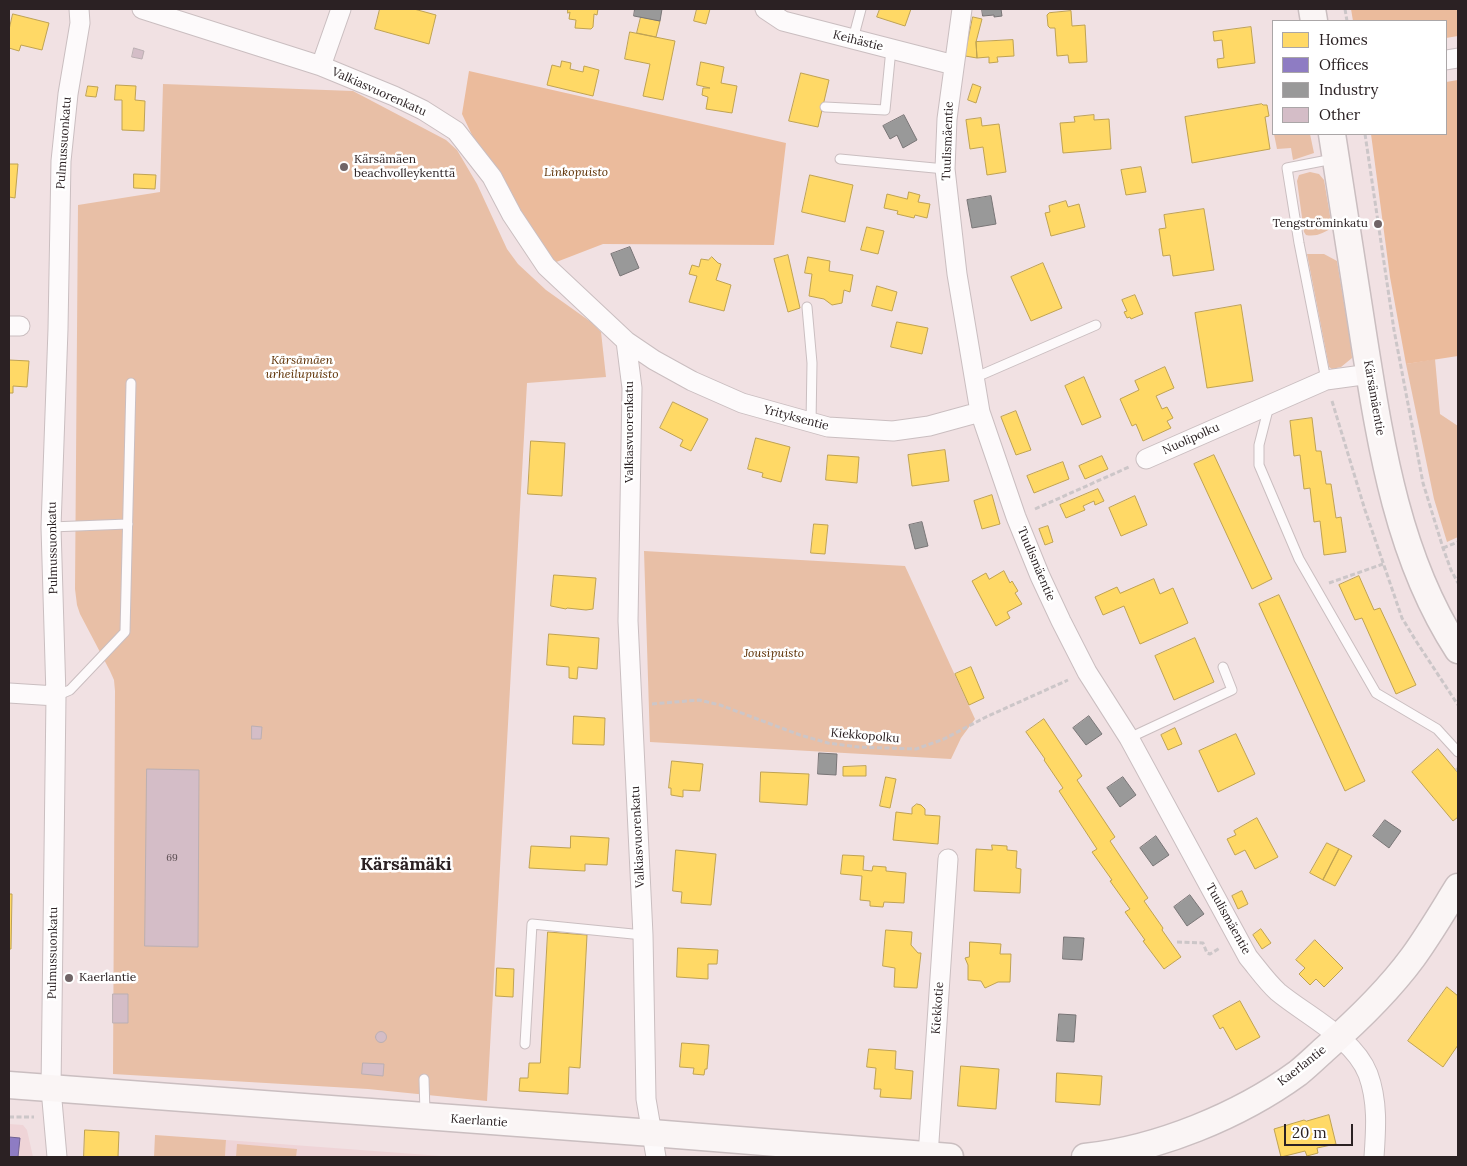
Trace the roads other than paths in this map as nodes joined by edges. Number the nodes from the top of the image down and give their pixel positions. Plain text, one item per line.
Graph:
1 (80, 9) edge
2 (142, 9) edge
3 (340, 9) edge
4 (765, 9) edge
5 (861, 9) edge
6 (962, 9) edge
7 (853, 39) junction
8 (891, 49) junction
9 (954, 65) junction
10 (321, 66) junction
11 (825, 107) dead end
12 (1332, 135) edge
13 (840, 158) dead end
14 (1336, 159) junction
15 (945, 168) junction
16 (807, 307) dead end
17 (1096, 325) dead end
18 (626, 341) junction
19 (1370, 374) junction
20 (974, 378) junction
21 (1326, 380) junction
22 (131, 383) dead end
23 (1269, 405) junction
24 (980, 412) junction
25 (811, 423) junction
26 (1146, 459) road end
27 (128, 524) junction
28 (51, 527) junction
29 (1458, 650) edge
30 (1223, 667) dead end
31 (9, 693) edge
32 (56, 696) junction
33 (1129, 738) junction
34 (1458, 752) edge
35 (948, 859) dead end
36 (1458, 888) edge
37 (643, 935) junction
38 (1338, 1037) junction
39 (525, 1044) dead end
40 (424, 1078) dead end
41 (9, 1086) edge
42 (51, 1089) junction
43 (425, 1117) junction
44 (654, 1145) edge
45 (58, 1157) edge
46 (939, 1157) edge
47 (1085, 1157) edge
48 (1374, 1157) edge

1 - 28 street, Pulmussuonkatu
2 - 10 street, Valkiasvuorenkatu
3 - 10 street
4 - 7 street, Keihästie
5 - 7 lane
6 - 9 street, Tuulismäentie
7 - 8 street, Keihästie
8 - 9 street, Keihästie
8 - 11 lane
9 - 15 street, Tuulismäentie
10 - 18 street, Valkiasvuorenkatu
12 - 14 street, Kärsämäentie
13 - 15 lane
14 - 19 street, Kärsämäentie
14 - 21 lane
15 - 20 street, Tuulismäentie
16 - 25 lane
17 - 20 lane
18 - 25 street, Yrityksentie
18 - 37 street, Valkiasvuorenkatu
19 - 21 street, Nuolipolku
19 - 29 street, Kärsämäentie
20 - 24 street, Tuulismäentie
21 - 23 street, Nuolipolku
22 - 27 lane
23 - 26 street, Nuolipolku
23 - 34 lane
24 - 25 street, Yrityksentie
24 - 33 street, Tuulismäentie
27 - 28 lane
27 - 32 lane
28 - 32 street, Pulmussuonkatu
30 - 33 lane
31 - 32 street
32 - 42 street, Pulmussuonkatu
33 - 38 street, Tuulismäentie
35 - 46 street, Kiekkotie
36 - 38 street, Kaerlantie
37 - 39 lane
37 - 44 street, Valkiasvuorenkatu
38 - 47 street, Kaerlantie
38 - 48 street, Tuulismäentie
40 - 43 lane
41 - 42 street, Kaerlantie
42 - 43 street, Kaerlantie
42 - 45 street, Pulmussuonkatu
43 - 44 street, Kaerlantie
44 - 46 street, Kaerlantie

